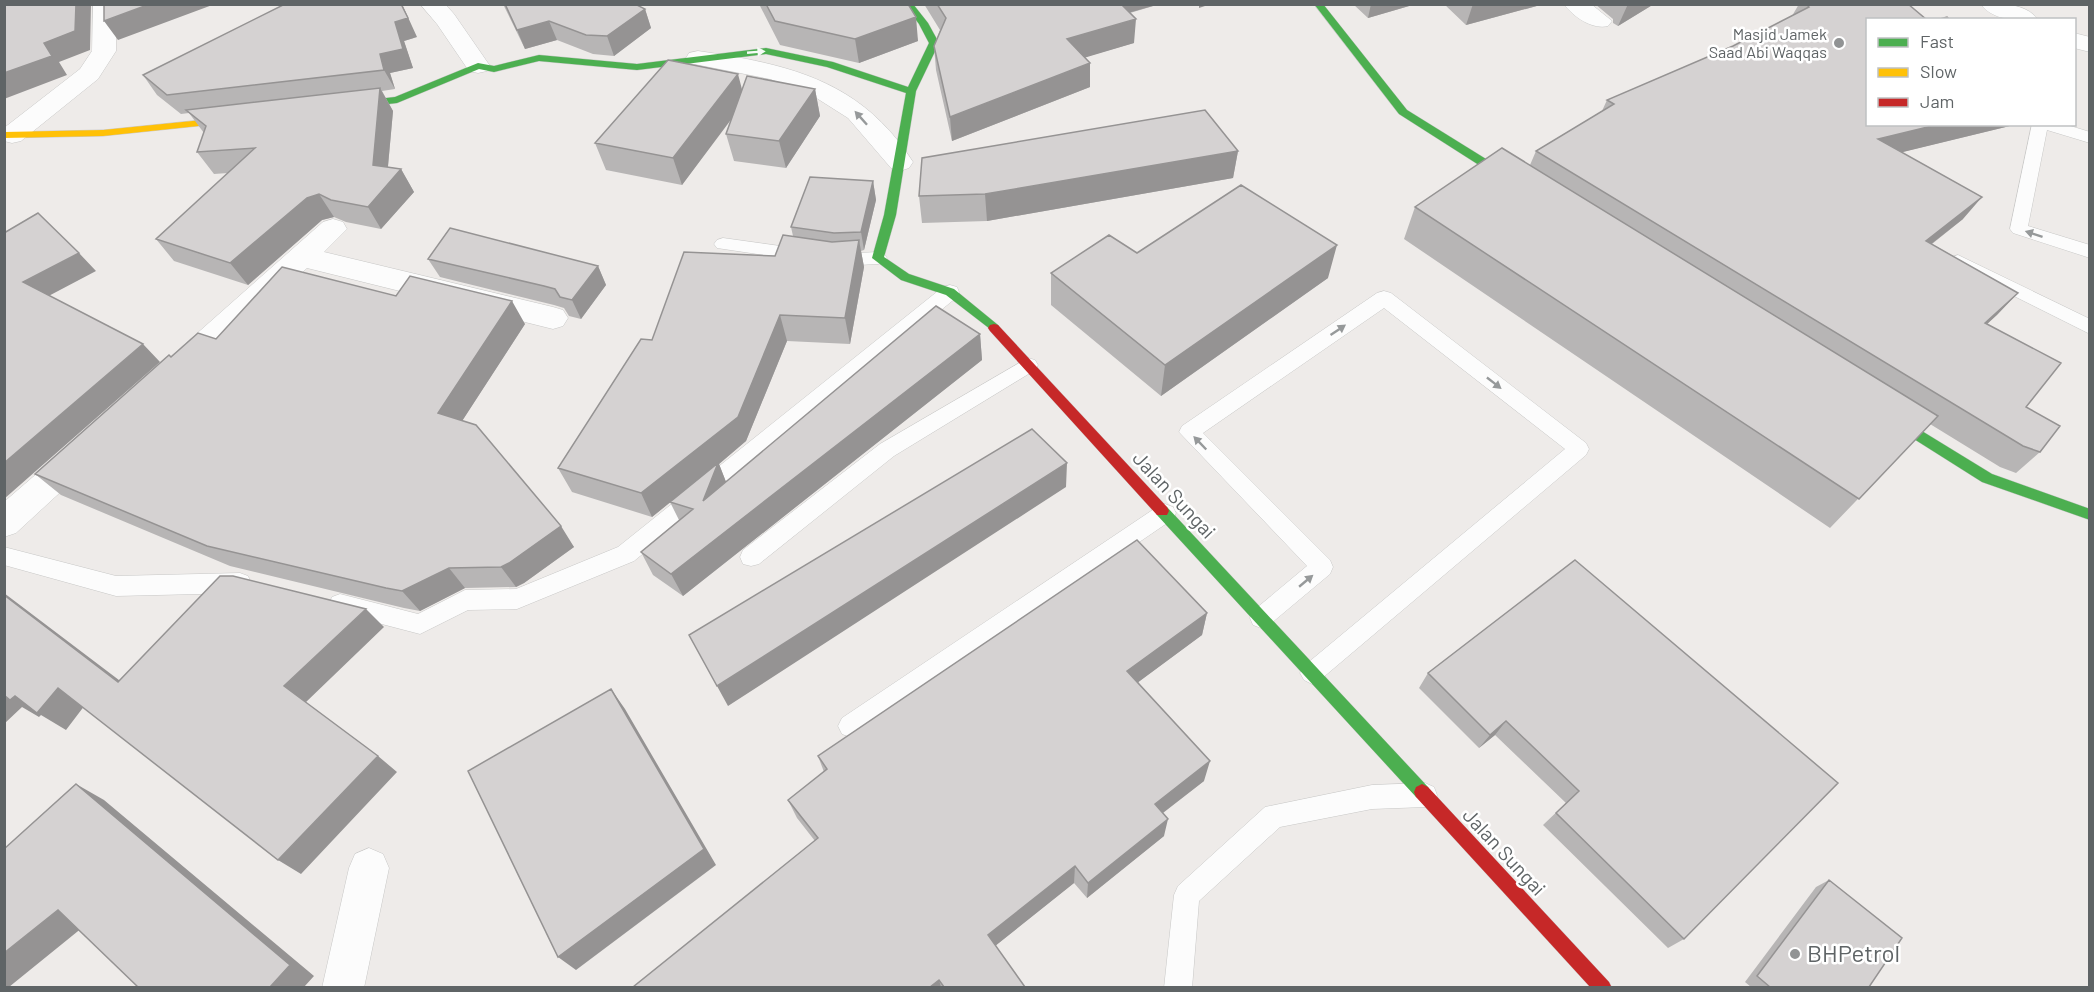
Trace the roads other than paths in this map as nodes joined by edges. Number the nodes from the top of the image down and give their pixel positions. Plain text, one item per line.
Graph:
1 (105, 4) edge
2 (431, 4) edge
3 (908, 4) edge
4 (1318, 4) edge
5 (1575, 4) edge
6 (1992, 4) edge
7 (2023, 18) edge
8 (1600, 21) dead end
9 (698, 58) junction
10 (478, 66) junction
11 (911, 91) junction
12 (332, 108) edge
13 (254, 117) edge
14 (2040, 126) edge
15 (2051, 126) edge
16 (8, 135) edge
17 (2090, 138) edge
18 (900, 162) junction
19 (1534, 194) edge
20 (333, 229) dead end
21 (723, 244) dead end
22 (2090, 252) edge
23 (302, 257) junction
24 (878, 258) junction
25 (1958, 261) edge
26 (950, 292) junction
27 (553, 318) dead end
28 (2090, 327) edge
29 (1028, 365) junction
30 (153, 390) edge
31 (1866, 402) edge
32 (101, 437) edge
33 (1165, 513) junction
34 (2090, 514) edge
35 (4, 523) edge
36 (4, 556) edge
37 (751, 557) dead end
38 (266, 585) edge
39 (321, 599) edge
40 (1261, 618) junction
41 (1312, 674) junction
42 (850, 726) dead end
43 (1425, 795) junction
44 (369, 868) dead end
45 (343, 987) edge
46 (1178, 987) edge
47 (1603, 987) edge

1 - 16 street
2 - 10 street
3 - 11 street
4 - 19 street
5 - 8 street
6 - 7 street
9 - 10 street
9 -> 11 street
18 -> 9 street
10 - 12 street
11 - 18 street
13 - 16 street
22 -> 14 lane
15 - 17 lane
18 - 24 street
20 - 23 street
21 - 24 lane
23 - 27 street
23 - 30 street
24 - 26 street, Jalan Sungai
25 - 28 lane
26 - 29 street, Jalan Sungai
26 - 39 lane
29 - 33 street, Jalan Sungai
29 - 37 lane
31 - 34 street
32 - 35 street
33 - 40 street, Jalan Sungai
33 - 42 lane
36 - 38 lane
40 - 41 street, Jalan Sungai
40 -> 41 lane
41 - 43 street, Jalan Sungai
43 - 46 lane
43 - 47 street, Jalan Sungai
44 - 45 street

